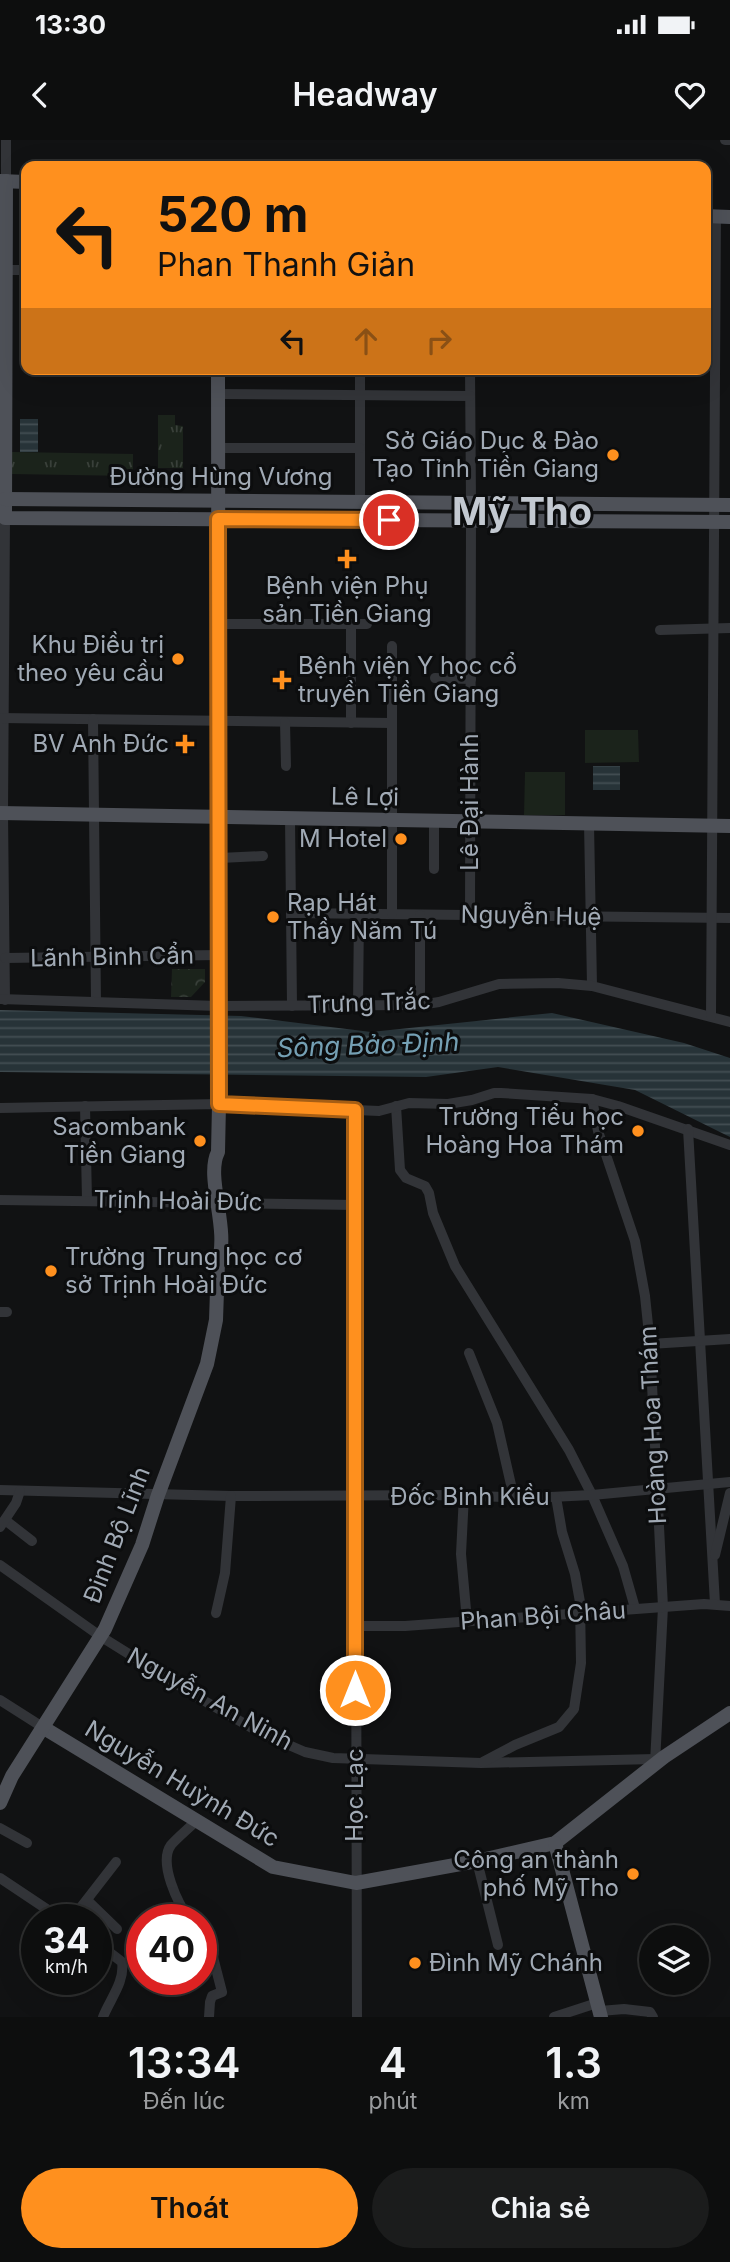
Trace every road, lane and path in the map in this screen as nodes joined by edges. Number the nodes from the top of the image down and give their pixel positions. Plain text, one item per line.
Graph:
1 (6, 140) edge
2 (724, 140) edge
3 (730, 140) edge
4 (3, 181) edge
5 (21, 182) edge
6 (717, 217) edge
7 (21, 270) edge
8 (6, 271) junction
9 (218, 375) edge
10 (360, 375) edge
11 (470, 375) edge
12 (218, 394) junction
13 (360, 395) junction
14 (470, 396) junction
15 (716, 403) junction
16 (730, 404) edge
17 (219, 448) junction
18 (359, 448) junction
19 (5, 499) junction
20 (143, 499) junction
21 (219, 500) junction
22 (330, 501) junction
23 (360, 501) junction
24 (471, 503) junction
25 (714, 505) junction
26 (730, 505) edge
27 (5, 518) junction
28 (143, 518) junction
29 (218, 519) junction
30 (330, 519) junction
31 (471, 520) junction
32 (714, 522) junction
33 (730, 522) edge
34 (219, 624) junction
35 (351, 624) junction
36 (367, 624) dead end
37 (714, 628) junction
38 (730, 628) edge
39 (660, 630) dead end
40 (392, 646) dead end
41 (435, 678) dead end
42 (471, 679) junction
43 (2, 718) edge
44 (93, 719) junction
45 (219, 721) junction
46 (285, 722) junction
47 (351, 723) junction
48 (392, 723) junction
49 (286, 766) dead end
50 (1, 813) edge
51 (94, 814) junction
52 (220, 817) junction
53 (290, 818) junction
54 (392, 820) junction
55 (434, 821) junction
56 (470, 821) junction
57 (589, 823) junction
58 (712, 825) junction
59 (730, 825) edge
60 (263, 856) dead end
61 (220, 858) junction
62 (434, 869) dead end
63 (291, 913) junction
64 (359, 914) junction
65 (392, 915) junction
66 (420, 915) junction
67 (470, 915) junction
68 (592, 916) junction
69 (711, 918) junction
70 (730, 918) edge
71 (2, 934) edge
72 (219, 955) junction
73 (96, 957) junction
74 (5, 958) junction
75 (592, 986) junction
76 (2, 999) edge
77 (96, 1002) junction
78 (420, 1004) junction
79 (358, 1005) junction
80 (292, 1006) junction
81 (218, 1009) junction
82 (711, 1016) junction
83 (730, 1022) edge
84 (219, 1098) junction
85 (592, 1099) junction
86 (396, 1106) junction
87 (85, 1107) junction
88 (0, 1108) edge
89 (355, 1110) junction
90 (688, 1129) junction
91 (730, 1144) edge
92 (0, 1200) edge
93 (87, 1200) junction
94 (218, 1201) junction
95 (356, 1205) junction
96 (730, 1339) edge
97 (700, 1341) junction
98 (650, 1344) junction
99 (469, 1353) dead end
100 (730, 1482) edge
101 (708, 1483) junction
102 (657, 1488) junction
103 (0, 1490) edge
104 (20, 1491) junction
105 (730, 1493) edge
106 (158, 1495) junction
107 (464, 1495) junction
108 (592, 1495) junction
109 (231, 1496) junction
110 (356, 1496) junction
111 (556, 1497) junction
112 (514, 1498) junction
113 (3, 1523) edge
114 (32, 1541) dead end
115 (0, 1565) edge
116 (712, 1567) junction
117 (715, 1604) junction
118 (730, 1606) edge
119 (663, 1607) junction
120 (635, 1608) junction
121 (580, 1612) junction
122 (216, 1613) dead end
123 (467, 1621) junction
124 (355, 1626) junction
125 (100, 1636) junction
126 (0, 1700) edge
127 (730, 1713) edge
128 (44, 1728) junction
129 (355, 1759) junction
130 (655, 1762) junction
131 (481, 1763) junction
132 (0, 1803) edge
133 (196, 1821) junction
134 (0, 1828) edge
135 (27, 1843) dead end
136 (555, 1843) junction
137 (477, 1861) junction
138 (116, 1862) dead end
139 (0, 1878) edge
140 (356, 1883) junction
141 (87, 1900) junction
142 (39, 1904) edge
143 (84, 1904) edge
144 (181, 1904) edge
145 (117, 1930) dead end
146 (498, 1945) dead end
147 (112, 1954) edge
148 (217, 1979) edge
149 (217, 1994) edge
150 (214, 1995) edge
151 (599, 2011) edge
152 (103, 2017) edge
153 (209, 2017) edge
154 (357, 2017) edge
155 (554, 2017) edge
156 (653, 2017) edge

1 - 4 street
2 - 3 street
4 - 5 main road
4 - 8 main road
6 - 15 street
7 - 8 street
8 - 19 main road
9 - 12 main road, Đinh Bộ Lĩnh
10 - 13 street
11 - 14 street
12 - 13 street
12 - 17 main road, Đinh Bộ Lĩnh
13 - 14 street
13 - 18 street
14 - 24 street
15 - 16 street
15 - 25 street
17 - 18 street
17 - 21 main road, Đinh Bộ Lĩnh
18 - 23 street
19 - 20 main road, Đường Hùng Vương
19 - 27 main road
20 - 21 main road, Đường Hùng Vương
20 - 28 main road
21 - 22 main road, Đường Hùng Vương
21 - 29 main road, Đinh Bộ Lĩnh
22 - 23 main road, Đường Hùng Vương
22 - 30 main road
23 - 24 main road, Đường Hùng Vương
24 - 25 main road, Đường Hùng Vương
24 - 31 main road
25 - 26 main road, Đường Hùng Vương
25 - 32 street
27 - 28 main road, Đường Hùng Vương
27 - 43 street
28 - 29 main road, Đường Hùng Vương
29 - 30 main road, Đường Hùng Vương
29 - 34 main road, Đinh Bộ Lĩnh
30 - 31 main road, Đường Hùng Vương
31 - 32 main road, Đường Hùng Vương
31 - 42 street, Lê Đại Hành
32 - 33 main road, Đường Hùng Vương
32 - 37 street
34 - 35 street
34 - 45 main road, Đinh Bộ Lĩnh
35 - 36 street
35 - 47 street
37 - 38 street
37 - 39 street
37 - 58 street
40 - 48 street
41 - 42 street
42 - 56 street, Lê Đại Hành
43 - 44 street
43 - 50 street
44 - 45 street
44 - 51 street
45 - 46 street
45 - 52 main road, Đinh Bộ Lĩnh
46 - 47 street
46 - 49 street
47 - 48 street
48 - 54 street
50 - 51 main road, Lê Lợi
50 - 71 street
51 - 52 main road, Lê Lợi
51 - 73 street
52 - 53 main road, Lê Lợi
52 - 61 main road, Đinh Bộ Lĩnh
53 - 54 main road, Lê Lợi
53 - 63 street
54 - 55 main road, Lê Lợi
54 - 65 street
55 - 56 main road, Lê Lợi
55 - 62 street
56 - 57 main road, Lê Lợi
56 - 67 street, Lê Đại Hành
57 - 58 main road, Lê Lợi
57 - 68 street
58 - 59 main road, Lê Lợi
58 - 69 street
60 - 61 street
61 - 72 main road, Đinh Bộ Lĩnh
63 - 64 street, Nguyễn Huệ
63 - 80 street
64 - 65 street, Nguyễn Huệ
64 - 79 street
65 - 66 street, Nguyễn Huệ
66 - 67 street, Nguyễn Huệ
66 - 78 street
67 - 68 street, Nguyễn Huệ
68 - 69 street, Nguyễn Huệ
68 - 75 street
69 - 70 street, Nguyễn Huệ
69 - 82 street
71 - 74 street
72 - 73 street, Lãnh Binh Cẩn
72 - 81 main road, Đinh Bộ Lĩnh
73 - 74 street, Lãnh Binh Cẩn
73 - 77 street
74 - 76 street
75 - 78 street, Trưng Trắc
75 - 82 street, Trưng Trắc
76 - 77 street, Trưng Trắc
77 - 81 street, Trưng Trắc
78 - 79 street, Trưng Trắc
79 - 80 street, Trưng Trắc
80 - 81 street, Trưng Trắc
81 - 84 main road, Đinh Bộ Lĩnh
82 - 83 street, Trưng Trắc
84 - 87 street
84 - 89 street
84 - 94 main road, Đinh Bộ Lĩnh
85 - 86 street
85 - 90 street
85 - 98 street, Hoàng Hoa Thám
86 - 89 street
86 - 108 street
87 - 88 street
87 - 93 street
89 - 95 street, Học Lạc
90 - 91 street
90 - 97 street
92 - 93 street, Trịnh Hoài Đức
93 - 94 street, Trịnh Hoài Đức
94 - 95 street, Trịnh Hoài Đức
94 - 106 main road, Đinh Bộ Lĩnh
95 - 110 street, Học Lạc
96 - 97 street
97 - 98 street
97 - 101 street
98 - 102 street, Hoàng Hoa Thám
99 - 112 street
100 - 101 street, Đốc Binh Kiều
101 - 102 street, Đốc Binh Kiều
101 - 116 street
102 - 108 street, Đốc Binh Kiều
102 - 119 street, Hoàng Hoa Thám
103 - 104 street, Đốc Binh Kiều
104 - 106 street, Đốc Binh Kiều
104 - 113 street
105 - 116 street
106 - 109 street, Đốc Binh Kiều
106 - 125 main road, Đinh Bộ Lĩnh
107 - 110 street, Đốc Binh Kiều
107 - 112 street, Đốc Binh Kiều
107 - 123 street
108 - 111 street, Đốc Binh Kiều
108 - 120 street
109 - 110 street, Đốc Binh Kiều
109 - 122 street
110 - 124 street, Học Lạc
111 - 112 street, Đốc Binh Kiều
111 - 121 street
113 - 114 street
115 - 125 street, Nguyễn An Ninh
116 - 117 street
117 - 118 street, Phan Bội Châu
117 - 119 street, Phan Bội Châu
119 - 120 street, Phan Bội Châu
119 - 130 street, Hoàng Hoa Thám
120 - 121 street, Phan Bội Châu
121 - 123 street, Phan Bội Châu
121 - 131 street
123 - 124 street, Phan Bội Châu
124 - 129 street, Học Lạc
125 - 128 main road, Đinh Bộ Lĩnh
125 - 129 street, Nguyễn An Ninh
126 - 128 street, Nguyễn Huỳnh Đức
127 - 130 main road
128 - 132 main road, Đinh Bộ Lĩnh
128 - 133 main road, Nguyễn Huỳnh Đức
129 - 131 street, Nguyễn An Ninh
129 - 140 street, Học Lạc
130 - 131 street, Nguyễn An Ninh
130 - 136 main road
133 - 140 main road, Nguyễn Huỳnh Đức
133 - 144 street
134 - 135 street
136 - 137 main road, Nguyễn Huỳnh Đức
136 - 151 main road
137 - 140 main road, Nguyễn Huỳnh Đức
137 - 146 street
138 - 141 street
139 - 142 street
140 - 154 street, Học Lạc
141 - 143 street
141 - 145 street
147 - 152 street
148 - 149 street
150 - 153 street
151 - 155 street
151 - 156 street

